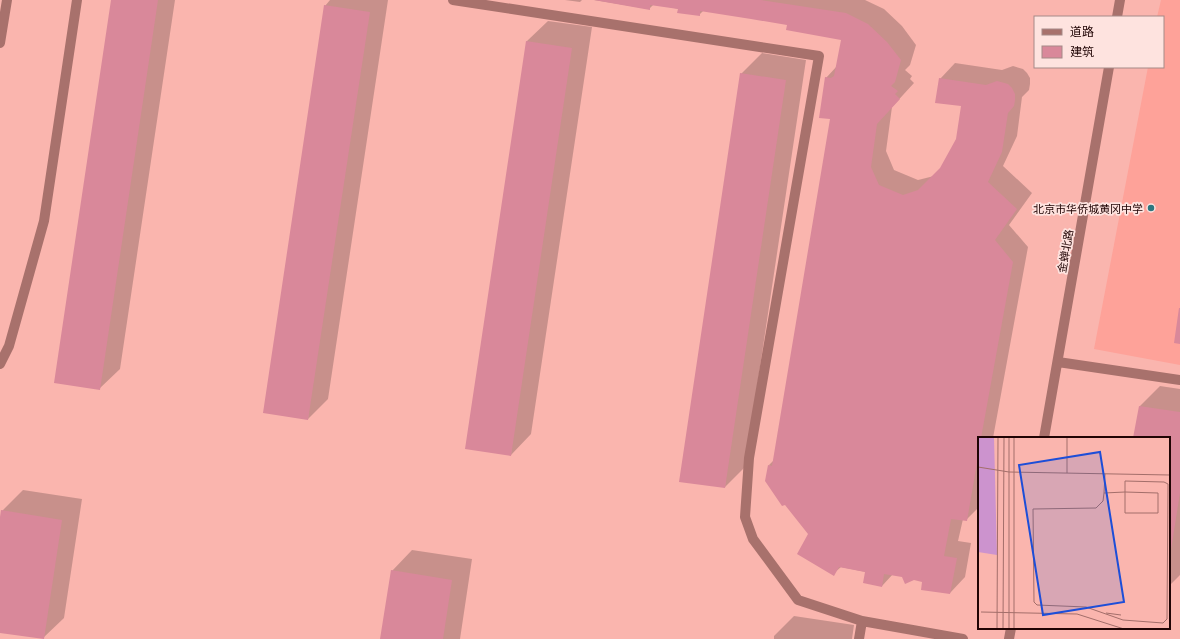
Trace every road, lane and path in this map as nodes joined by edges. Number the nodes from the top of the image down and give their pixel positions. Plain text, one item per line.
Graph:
1 (7, 0) edge
2 (77, 0) edge
3 (453, 0) edge
4 (1120, 0) edge
5 (1117, 16) edge
6 (0, 43) edge
7 (1109, 68) edge
8 (1058, 362) junction
9 (0, 364) edge
10 (1180, 380) edge
11 (1044, 437) edge
12 (862, 621) junction
13 (1010, 629) edge
14 (859, 639) edge
15 (963, 639) edge
16 (1009, 639) edge

1 - 6 street
2 - 9 street
3 - 12 street
4 - 5 street
7 - 8 street, 金蝉北路
8 - 10 street
8 - 11 street, 金蝉北路
12 - 14 street
12 - 15 street
13 - 16 street

